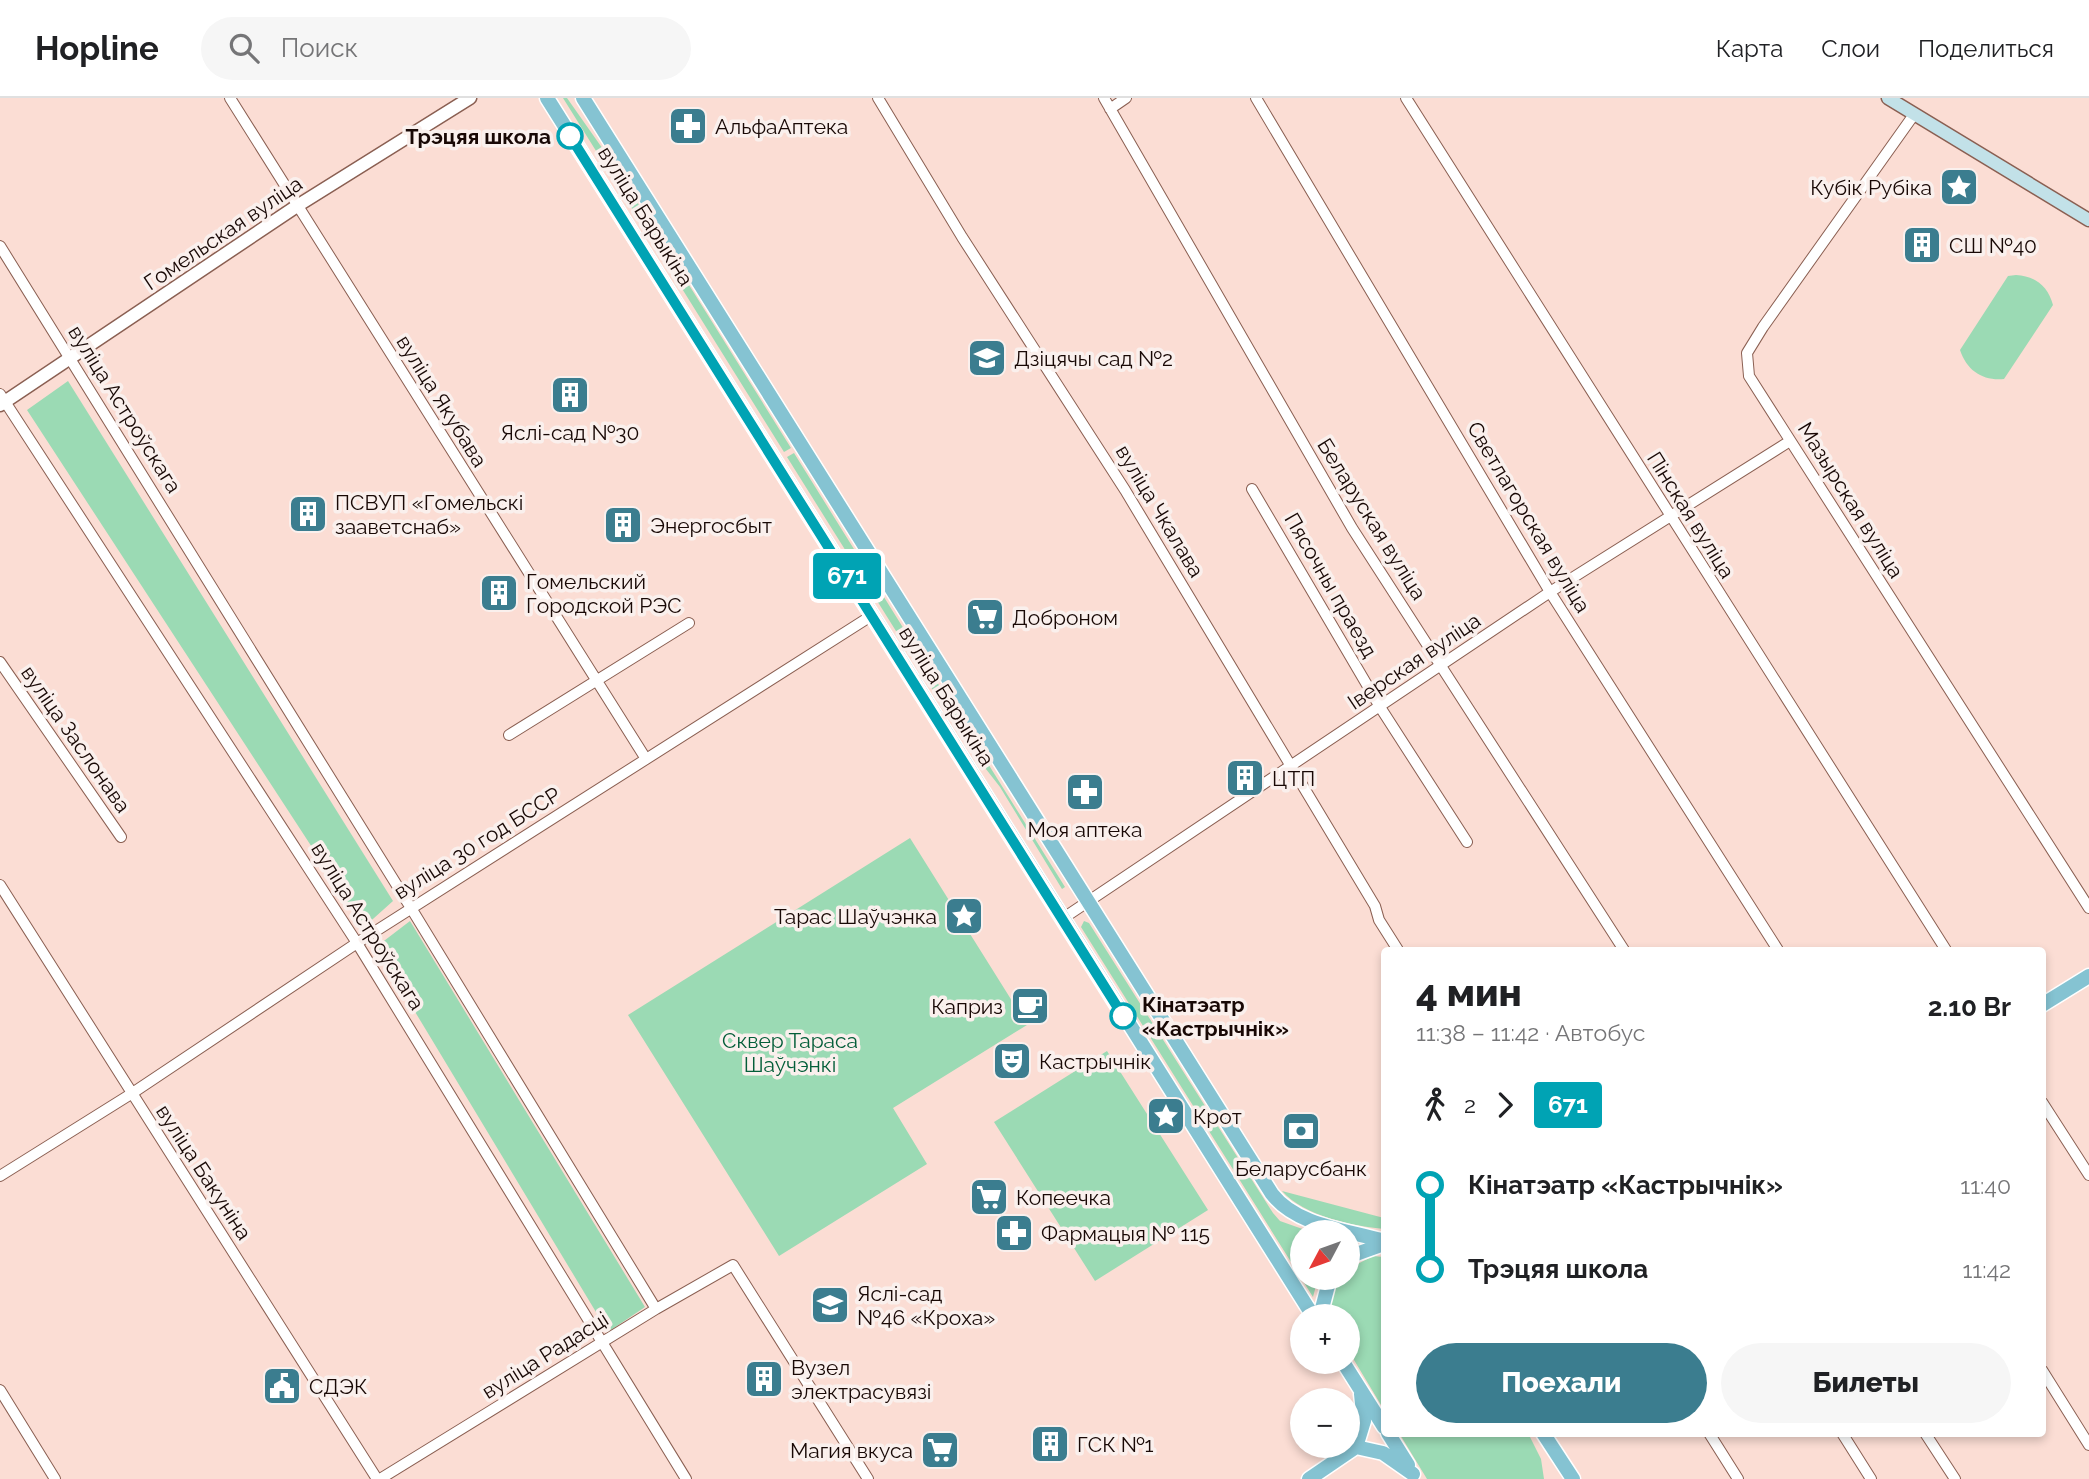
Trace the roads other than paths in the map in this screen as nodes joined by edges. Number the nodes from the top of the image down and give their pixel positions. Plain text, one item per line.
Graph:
1 (230, 98) edge
2 (470, 98) edge
3 (547, 98) edge
4 (583, 98) edge
5 (878, 98) edge
6 (1104, 98) edge
7 (1126, 98) edge
8 (1256, 98) edge
9 (1406, 98) edge
10 (1888, 98) edge
11 (1110, 109) junction
12 (1913, 116) junction
13 (297, 206) junction
14 (2089, 220) edge
15 (0, 246) edge
16 (71, 357) junction
17 (2, 400) edge
18 (1790, 441) junction
19 (1252, 489) dead end
20 (1669, 516) junction
21 (1550, 592) junction
22 (872, 616) junction
23 (689, 622) dead end
24 (0, 662) edge
25 (1443, 666) junction
26 (596, 682) junction
27 (1380, 707) junction
28 (509, 735) dead end
29 (646, 759) junction
30 (1289, 766) junction
31 (121, 838) dead end
32 (1467, 842) dead end
33 (0, 885) edge
34 (1088, 902) junction
35 (411, 908) junction
36 (2089, 908) edge
37 (1062, 919) junction
38 (357, 943) junction
39 (1396, 947) edge
40 (1621, 947) edge
41 (1776, 947) edge
42 (1944, 947) edge
43 (2089, 976) edge
44 (2046, 1003) edge
45 (131, 1094) junction
46 (2046, 1108) edge
47 (2089, 1175) edge
48 (0, 1176) edge
49 (1381, 1242) edge
50 (1381, 1244) edge
51 (1360, 1252) edge
52 (1305, 1304) edge
53 (656, 1309) junction
54 (603, 1342) junction
55 (1351, 1374) edge
56 (2046, 1376) edge
57 (1359, 1387) joint
58 (0, 1390) edge
59 (1360, 1394) edge
60 (1381, 1422) edge
61 (1360, 1434) edge
62 (1390, 1437) edge
63 (1546, 1437) edge
64 (1712, 1437) edge
65 (1845, 1437) edge
66 (1928, 1437) edge
67 (2089, 1445) edge
68 (1360, 1448) edge
69 (1555, 1450) junction
70 (1340, 1458) edge
71 (1415, 1477) edge
72 (55, 1479) edge
73 (378, 1479) edge
74 (686, 1479) edge
75 (869, 1479) edge
76 (1309, 1479) edge
77 (1558, 1479) edge
78 (1573, 1479) edge
79 (1738, 1479) edge
80 (1871, 1479) edge
81 (1955, 1479) edge

1 - 13 street, вуліца Якубава
2 - 13 street, Гомельская вуліца
3 - 22 main road, вуліца Барыкіна
4 - 34 main road, вуліца Барыкіна
5 - 30 street, вуліца Чкалава
6 - 11 street, Беларуская вуліца
7 - 11 street
8 - 21 street, Светлагорская вуліца
9 - 20 street, Пінская вуліца
10 - 12 main road
11 - 25 street, Беларуская вуліца
12 - 14 main road
12 - 18 street, Мазырская вуліца
13 - 16 street, Гомельская вуліца
13 - 26 street, вуліца Якубава
15 - 16 street, вуліца Астроўскага
16 - 17 street, Гомельская вуліца
16 - 35 street, вуліца Астроўскага
17 - 38 street, вуліца Астроўскага
18 - 20 street, Іверская вуліца
18 - 36 street, Мазырская вуліца
19 - 27 street, Пясочны праезд
20 - 21 street, Іверская вуліца
20 - 42 street, Пінская вуліца
21 - 25 street, Іверская вуліца
21 - 41 street, Светлагорская вуліца
22 - 29 street, вуліца 30 год БССР
22 - 37 main road, вуліца Барыкіна
23 - 26 street
24 - 31 street, вуліца Заслонава
25 - 27 street, Іверская вуліца
25 - 40 street, Беларуская вуліца
26 - 28 street
26 - 29 street, вуліца Якубава
27 - 30 street, Іверская вуліца
27 - 32 street, Пясочны праезд
29 - 35 street, вуліца 30 год БССР
30 - 34 street, Іверская вуліца
30 - 39 street, вуліца Чкалава
33 - 45 street, вуліца Бакуніна
34 - 37 street, Іверская вуліца
34 - 49 main road, вуліца Барыкіна
35 - 38 street, вуліца 30 год БССР
35 - 53 street, вуліца Астроўскага
37 - 52 main road, вуліца Барыкіна
38 - 45 street, вуліца 30 год БССР
38 - 54 street, вуліца Астроўскага
43 - 44 main road
45 - 48 street, вуліца 30 год БССР
45 - 73 street, вуліца Бакуніна
46 - 47 street
50 - 51 main road
53 - 54 street, вуліца Радасці
53 - 75 street, вуліца Радасці
54 - 73 street, вуліца Радасці
54 - 74 street, вуліца Астроўскага
55 - 57 main road
56 - 67 street
57 - 60 main road
58 - 72 street
59 - 61 main road
62 - 71 main road
63 - 69 main road
64 - 79 street
65 - 80 street
66 - 81 street
68 - 71 main road
69 - 77 main road
69 - 78 main road
70 - 76 main road

